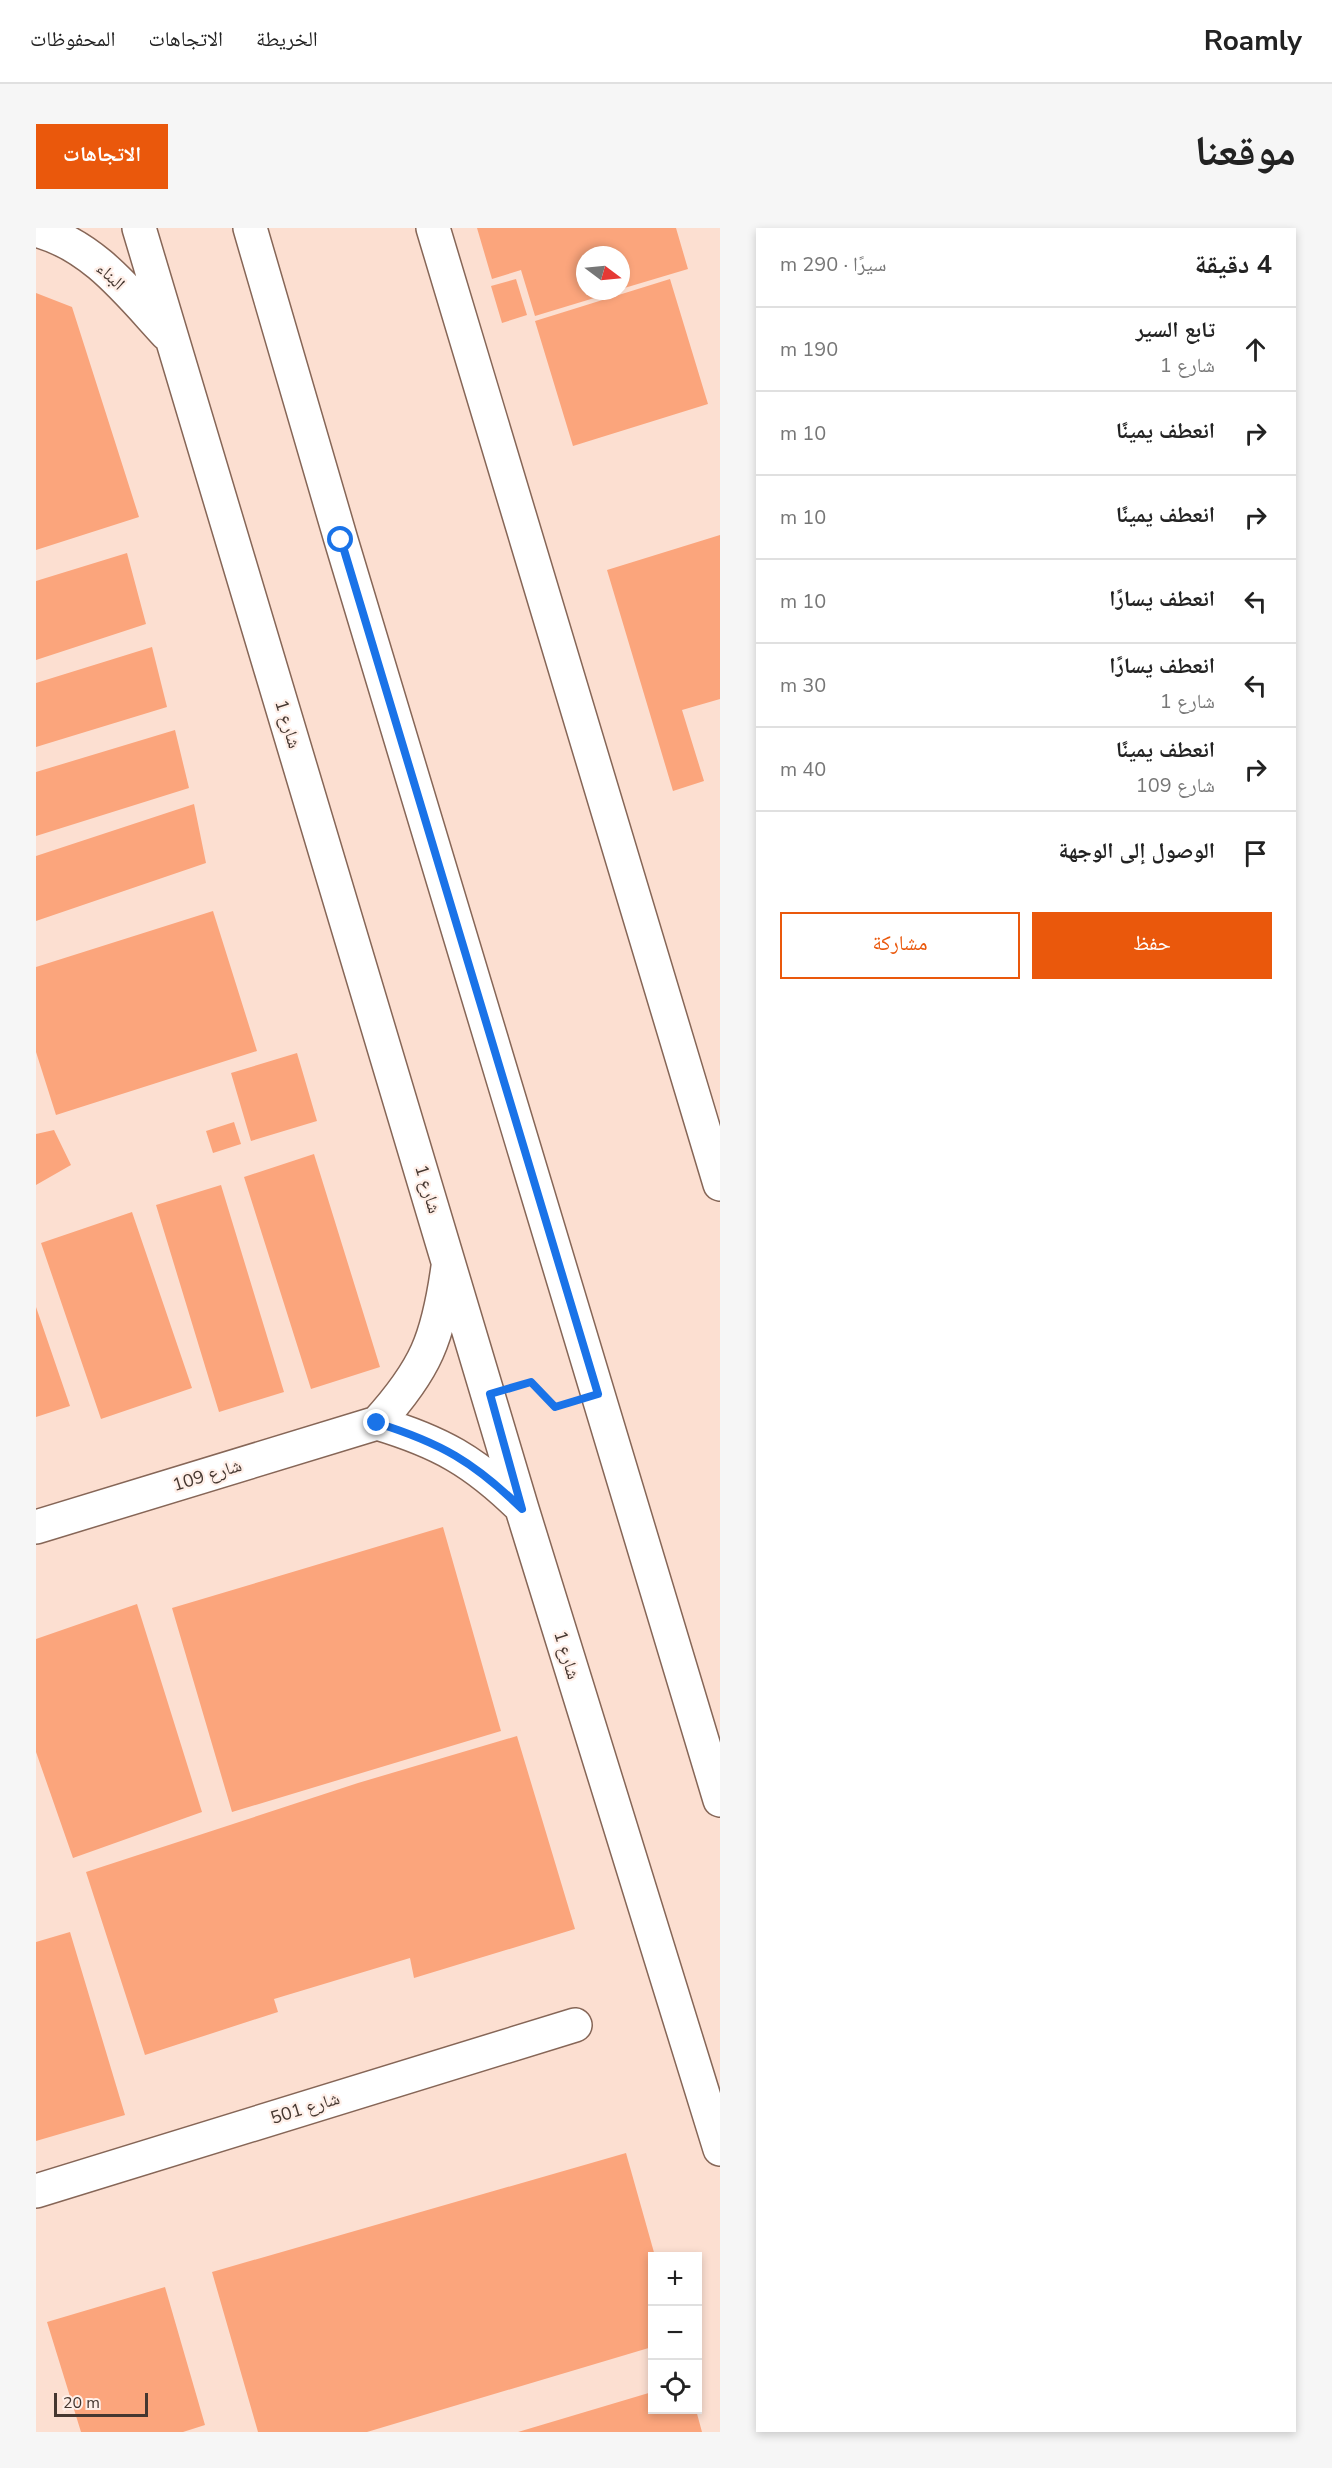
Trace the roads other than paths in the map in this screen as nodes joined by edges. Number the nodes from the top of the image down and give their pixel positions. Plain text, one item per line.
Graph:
1 (139, 228) edge
2 (250, 228) edge
3 (433, 228) edge
4 (36, 230) edge
5 (173, 340) junction
6 (720, 1184) edge
7 (449, 1257) junction
8 (377, 1423) junction
9 (522, 1509) junction
10 (36, 1527) edge
11 (720, 1800) edge
12 (574, 2025) dead end
13 (720, 2149) edge
14 (36, 2191) edge

1 - 5 street, شارع 1
2 - 11 street
3 - 6 street
4 - 5 street, البناء
5 - 7 street, شارع 1
7 - 8 street
7 - 9 street, شارع 1
8 - 9 street
8 - 10 street, شارع 109
9 - 13 street, شارع 1
12 - 14 street, شارع 501

